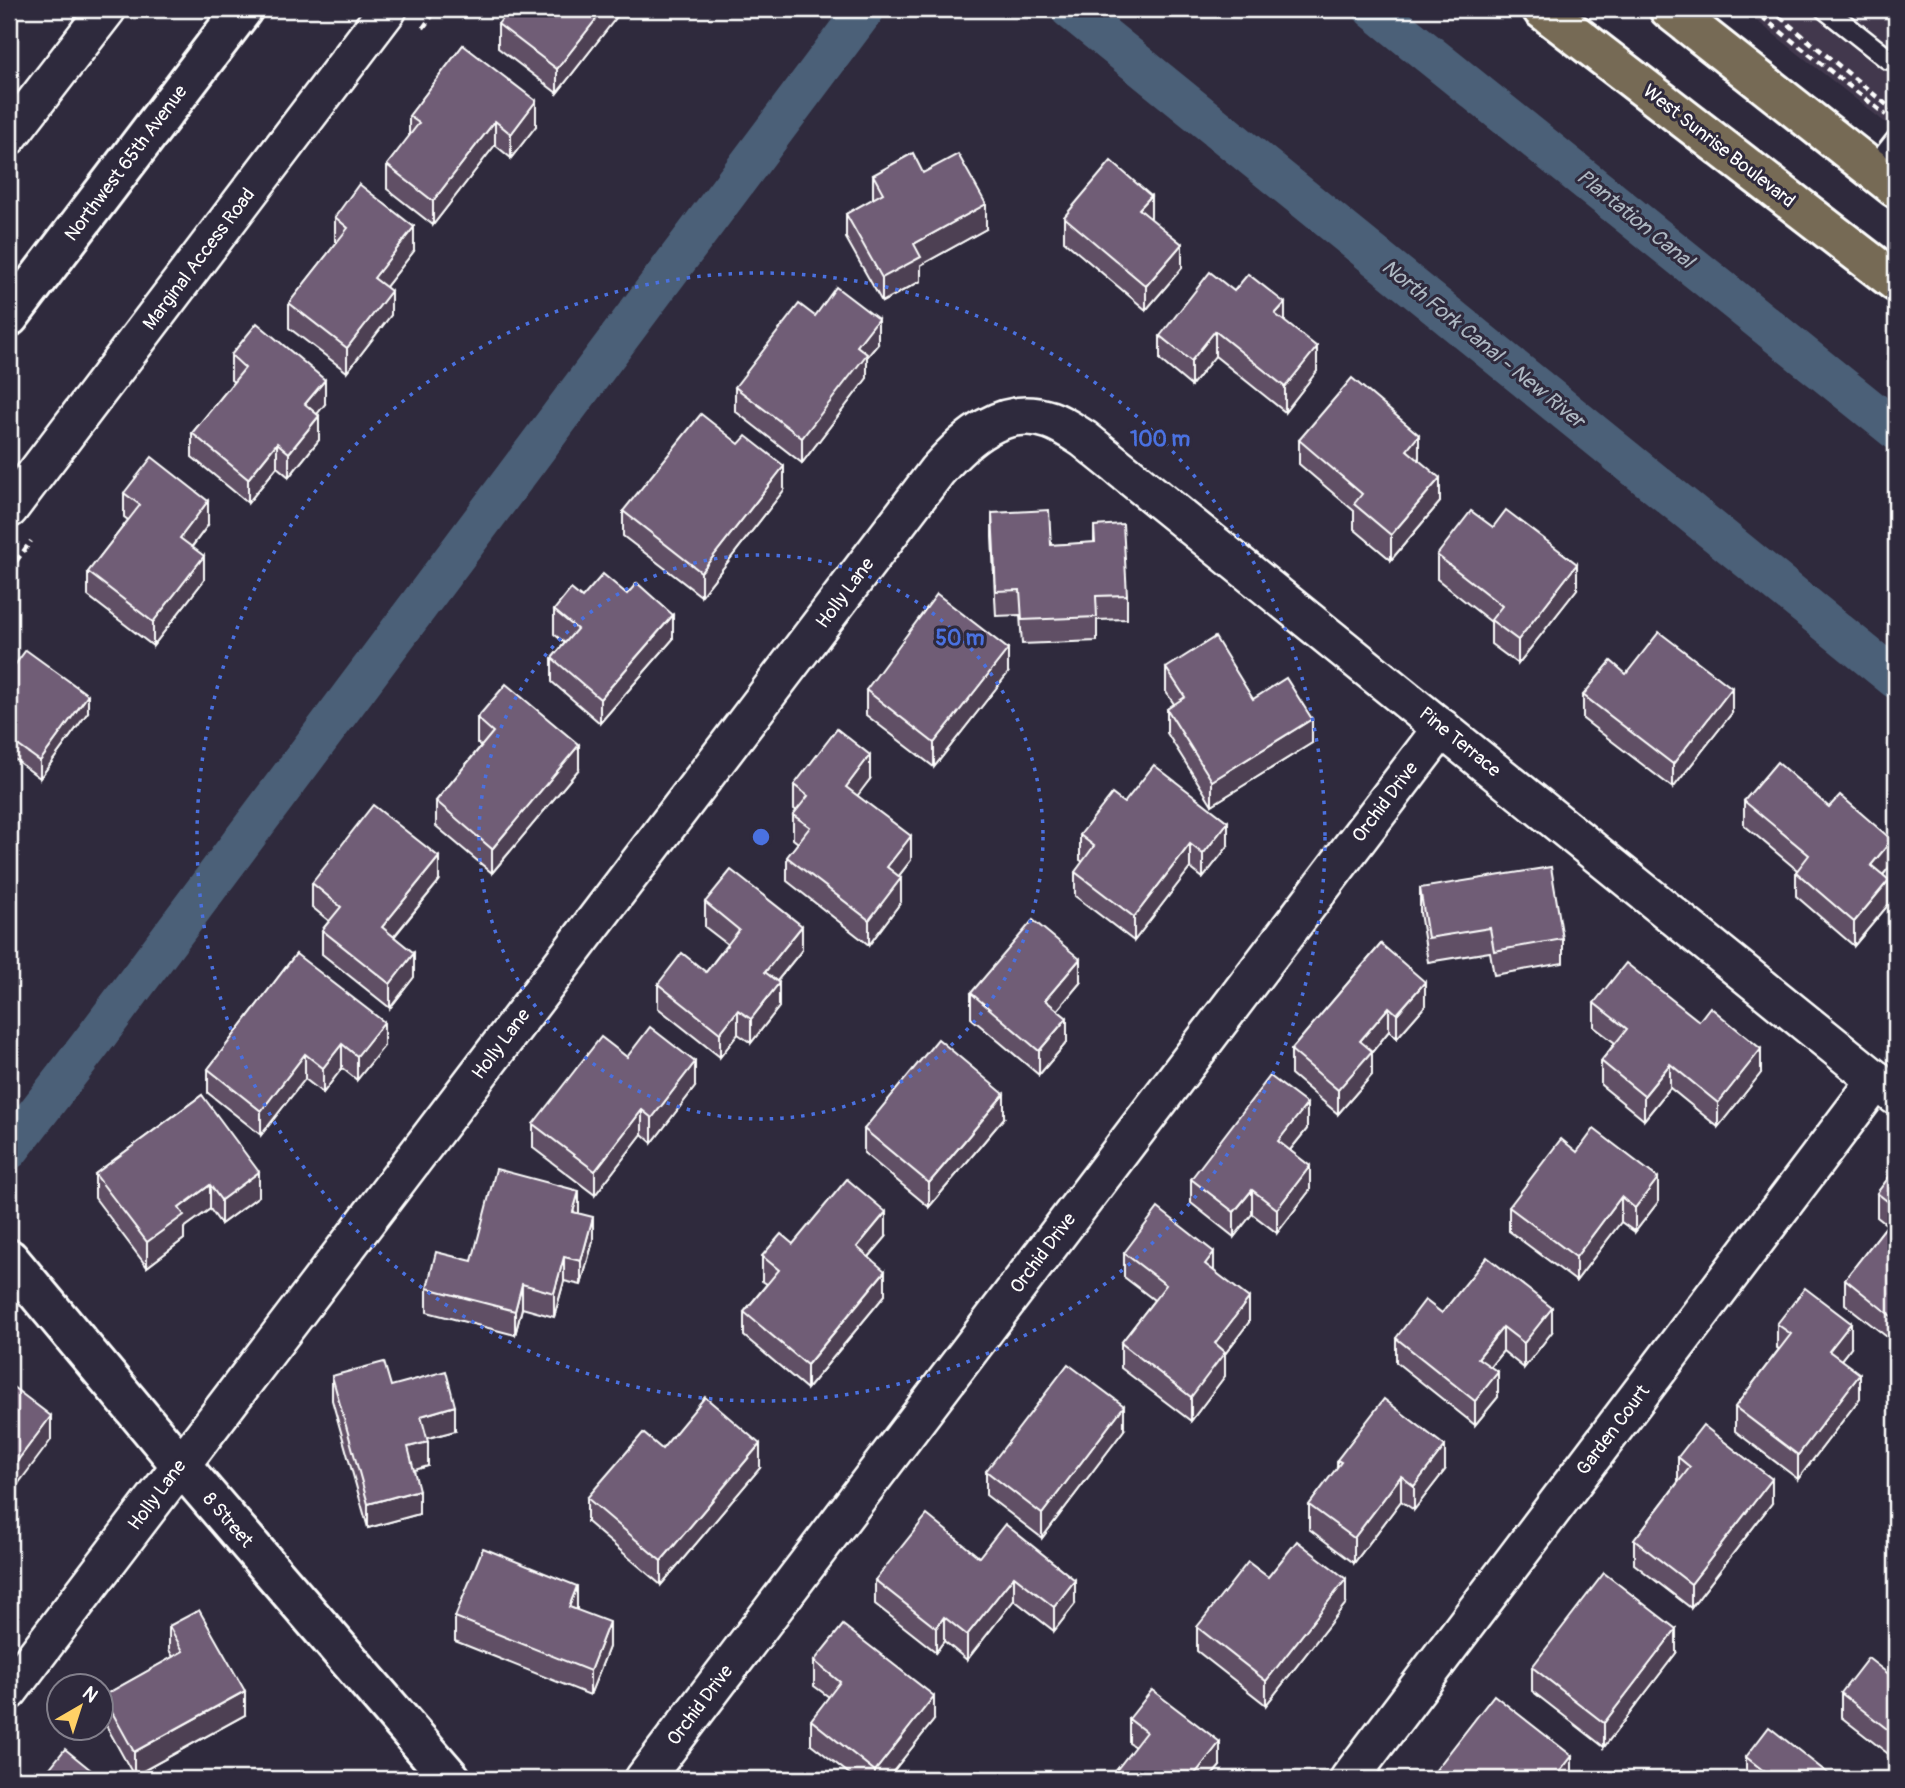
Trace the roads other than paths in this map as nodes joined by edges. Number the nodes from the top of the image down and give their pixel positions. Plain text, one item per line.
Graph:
1 (107, 9) edge
2 (243, 9) edge
3 (388, 9) edge
4 (1542, 9) edge
5 (1825, 9) edge
6 (1677, 11) edge
7 (1888, 59) dead end
8 (9, 136) edge
9 (1896, 140) edge
10 (1885, 178) edge
11 (1896, 282) edge
12 (9, 317) edge
13 (1011, 419) joint
14 (9, 509) edge
15 (1442, 728) junction
16 (1887, 1088) edge
17 (9, 1259) edge
18 (180, 1464) junction
19 (9, 1691) edge
20 (451, 1779) edge
21 (644, 1779) edge
22 (1349, 1779) edge

1 - 8 street
2 - 12 street, Northwest 65th Avenue
3 - 14 street, Marginal Access Road
4 - 11 highway, West Sunrise Boulevard
5 - 7 lane
6 - 10 highway
9 - 10 lane
13 - 15 street, Pine Terrace
13 - 18 street, Holly Lane
15 - 16 street, Pine Terrace
15 - 21 street, Orchid Drive
16 - 22 street, Garden Court
17 - 18 street, 8 Street
18 - 19 street, Holly Lane
18 - 20 street, 8 Street

